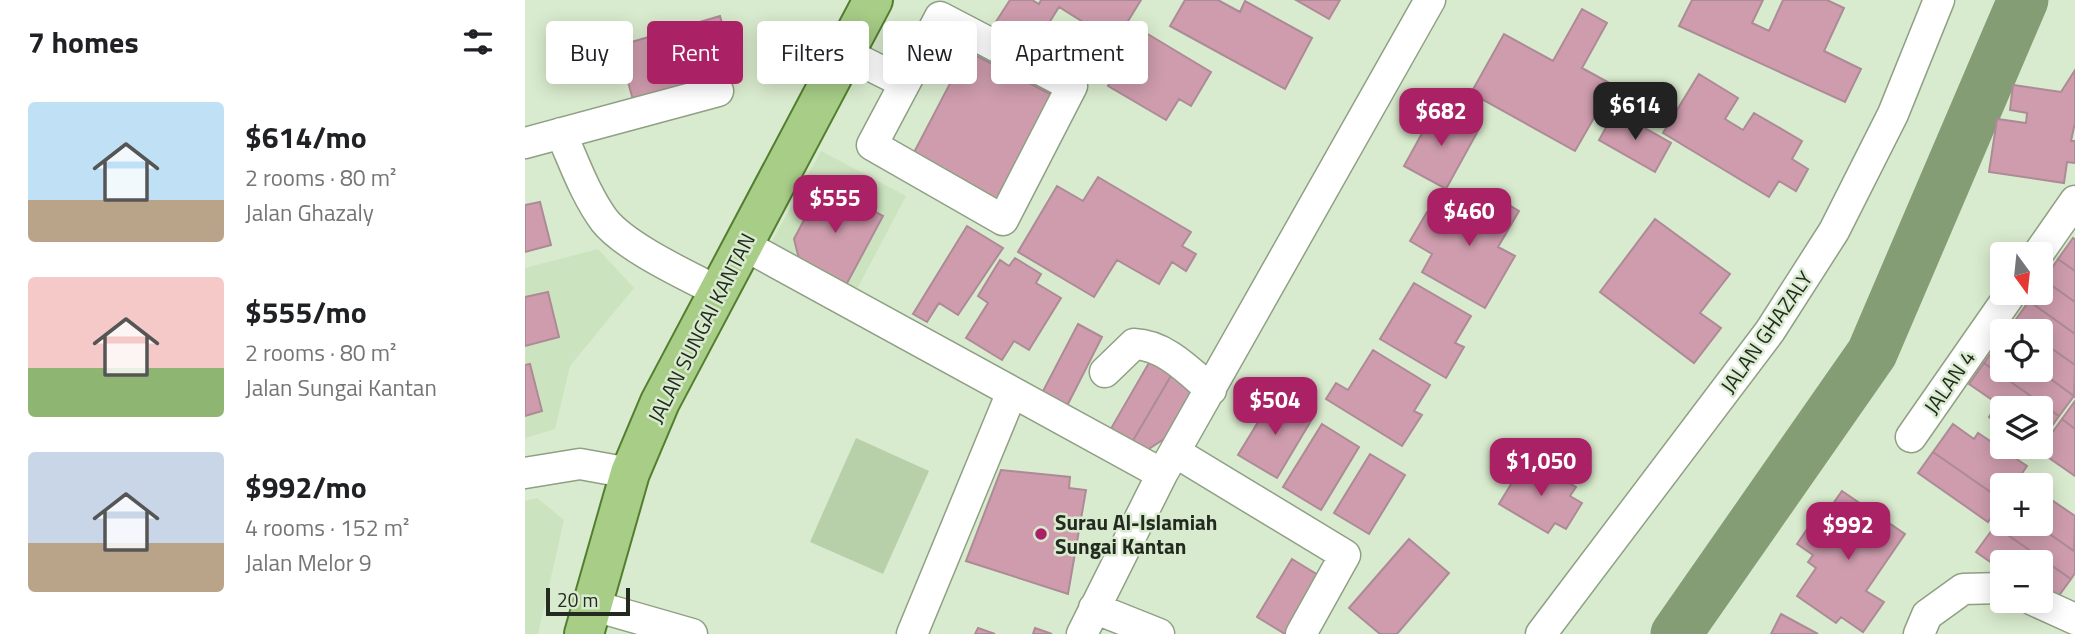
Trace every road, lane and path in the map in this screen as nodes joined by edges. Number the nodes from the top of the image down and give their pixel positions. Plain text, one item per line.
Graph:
1 (873, 0) edge
2 (1430, 0) edge
3 (1940, 0) edge
4 (862, 21) edge
5 (905, 83) joint
6 (829, 84) edge
7 (719, 91) dead end
8 (561, 133) junction
9 (525, 143) edge
10 (2075, 201) edge
11 (2046, 242) edge
12 (744, 245) junction
13 (717, 291) junction
14 (2003, 305) edge
15 (1105, 372) dead end
16 (1211, 390) junction
17 (1012, 392) junction
18 (1911, 437) dead end
19 (1168, 463) junction
20 (525, 473) edge
21 (630, 473) junction
22 (1990, 588) edge
23 (2053, 609) edge
24 (2075, 619) edge
25 (587, 620) edge
26 (1088, 621) edge
27 (692, 634) edge
28 (912, 634) edge
29 (1159, 634) edge
30 (1301, 634) edge
31 (1541, 634) edge
32 (1919, 634) edge

1 - 4 main road, JALAN SUNGAI KANTAN
2 - 16 street
3 - 31 street, JALAN GHAZALY
5 - 5 street
6 - 12 main road, JALAN SUNGAI KANTAN
7 - 8 street
8 - 9 street
8 - 13 street
10 - 11 street
12 - 13 main road, JALAN SUNGAI KANTAN
12 - 17 street
13 - 21 main road, JALAN SUNGAI KANTAN
14 - 18 street, JALAN 4
15 - 16 street
16 - 19 street
17 - 19 street
17 - 28 street
19 - 26 street
19 - 30 street
20 - 21 street
21 - 25 main road, JALAN SUNGAI KANTAN
22 - 32 street
23 - 24 street
25 - 27 street
26 - 29 street

